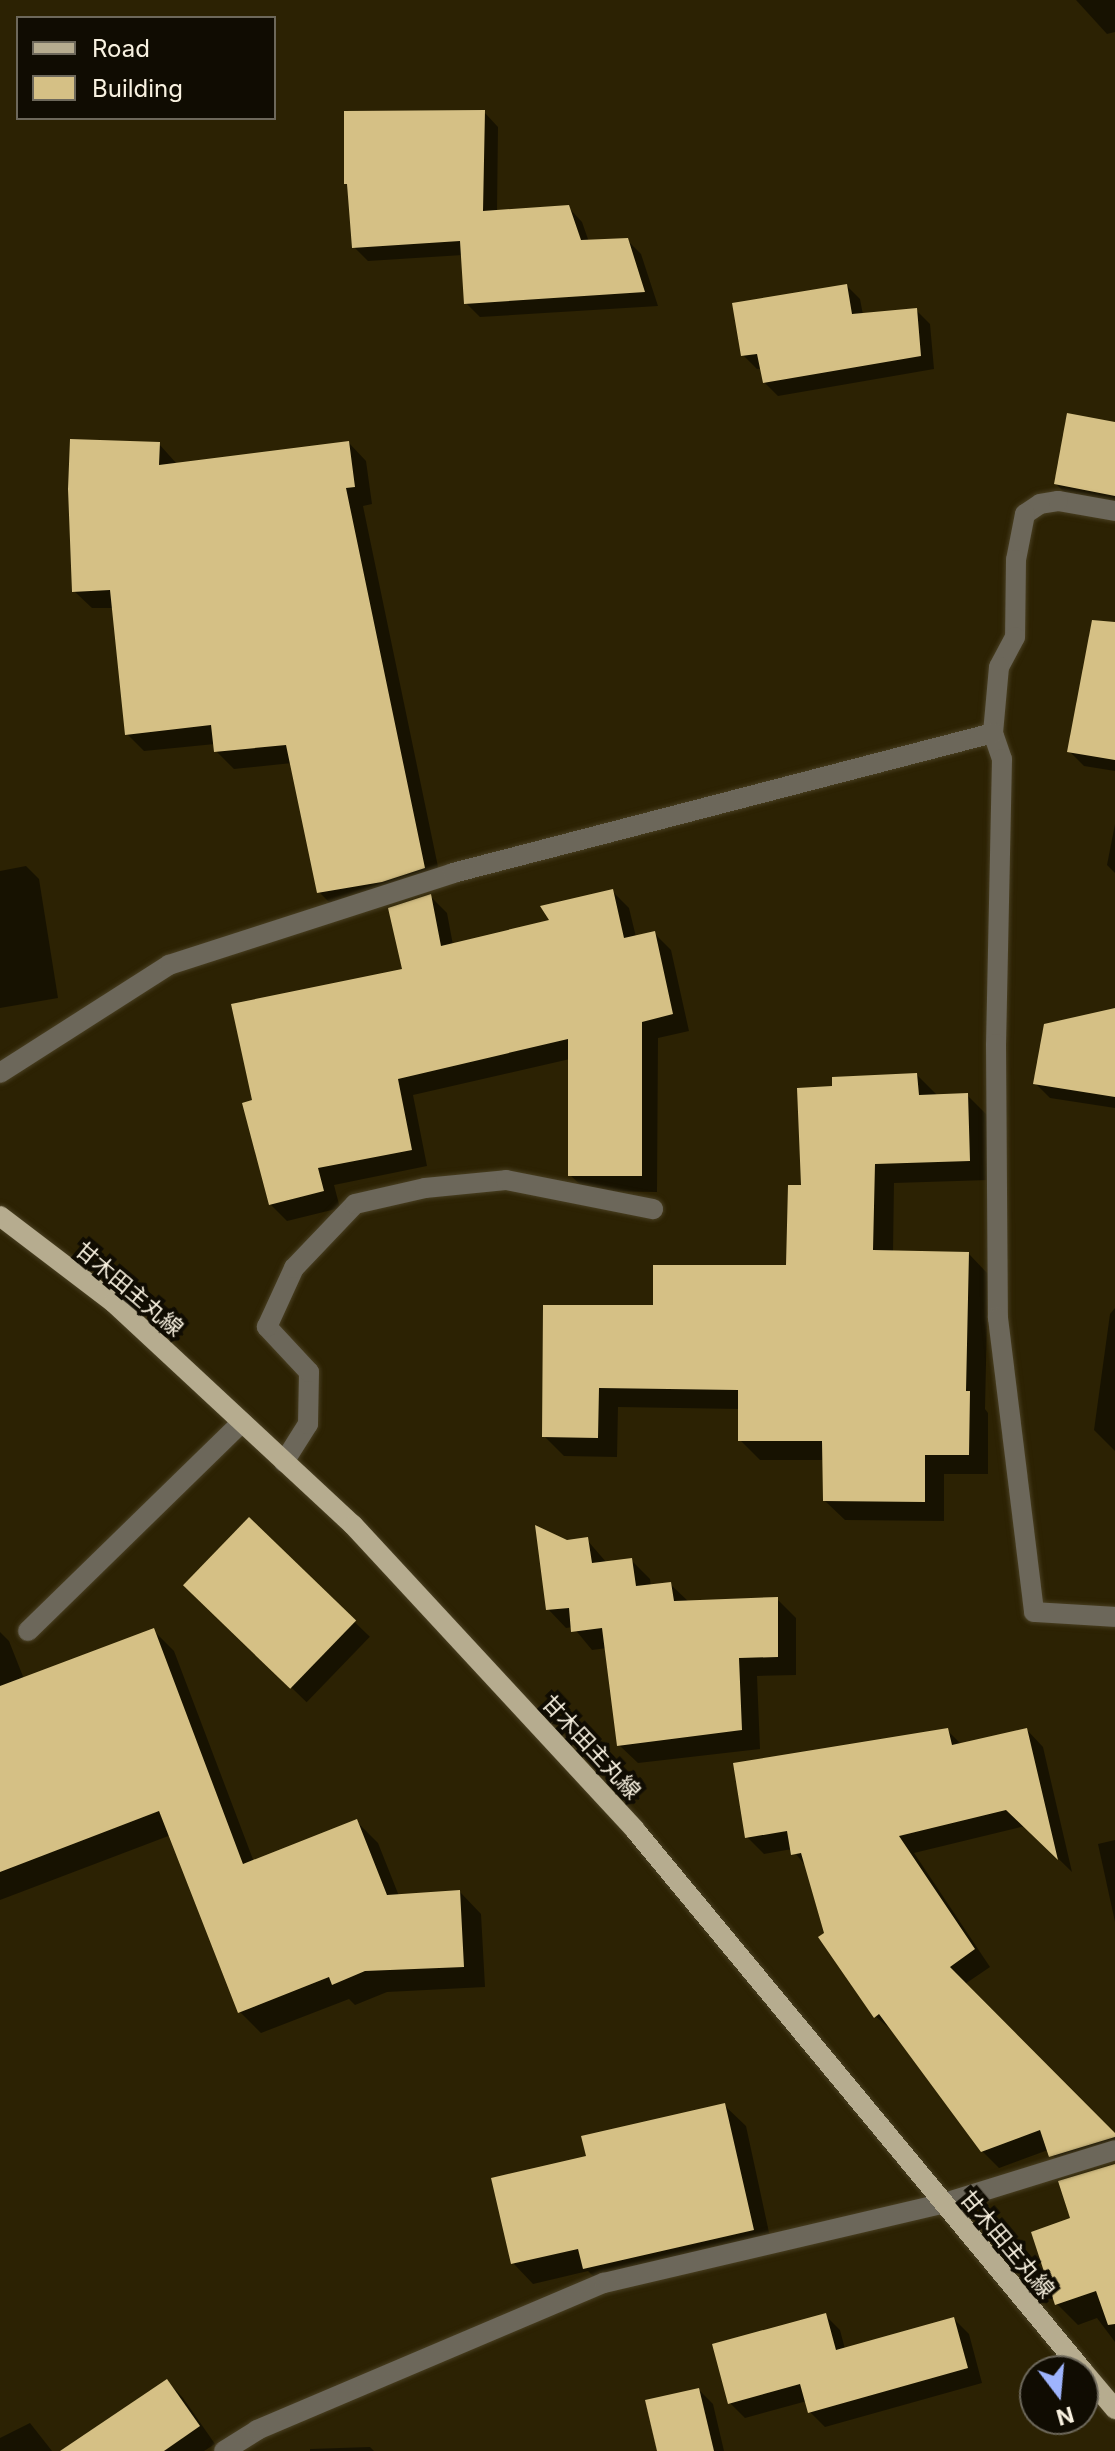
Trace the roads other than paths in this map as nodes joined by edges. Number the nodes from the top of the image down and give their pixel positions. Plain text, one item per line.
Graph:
1 (1115, 511) edge
2 (993, 733) junction
3 (0, 1073) edge
4 (653, 1209) dead end
5 (0, 1216) edge
6 (242, 1422) junction
7 (284, 1462) junction
8 (1115, 1617) edge
9 (28, 1631) dead end
10 (1115, 2150) edge
11 (941, 2204) junction
12 (1069, 2355) edge
13 (1099, 2390) edge
14 (1115, 2409) edge
15 (224, 2451) edge

1 - 2 street
2 - 3 street
2 - 8 street
4 - 7 street
5 - 6 main road, 甘木田主丸線
6 - 7 main road, 甘木田主丸線
6 - 9 street
7 - 11 main road, 甘木田主丸線
10 - 11 street
11 - 12 main road, 甘木田主丸線
11 - 15 street
13 - 14 main road, 甘木田主丸線

